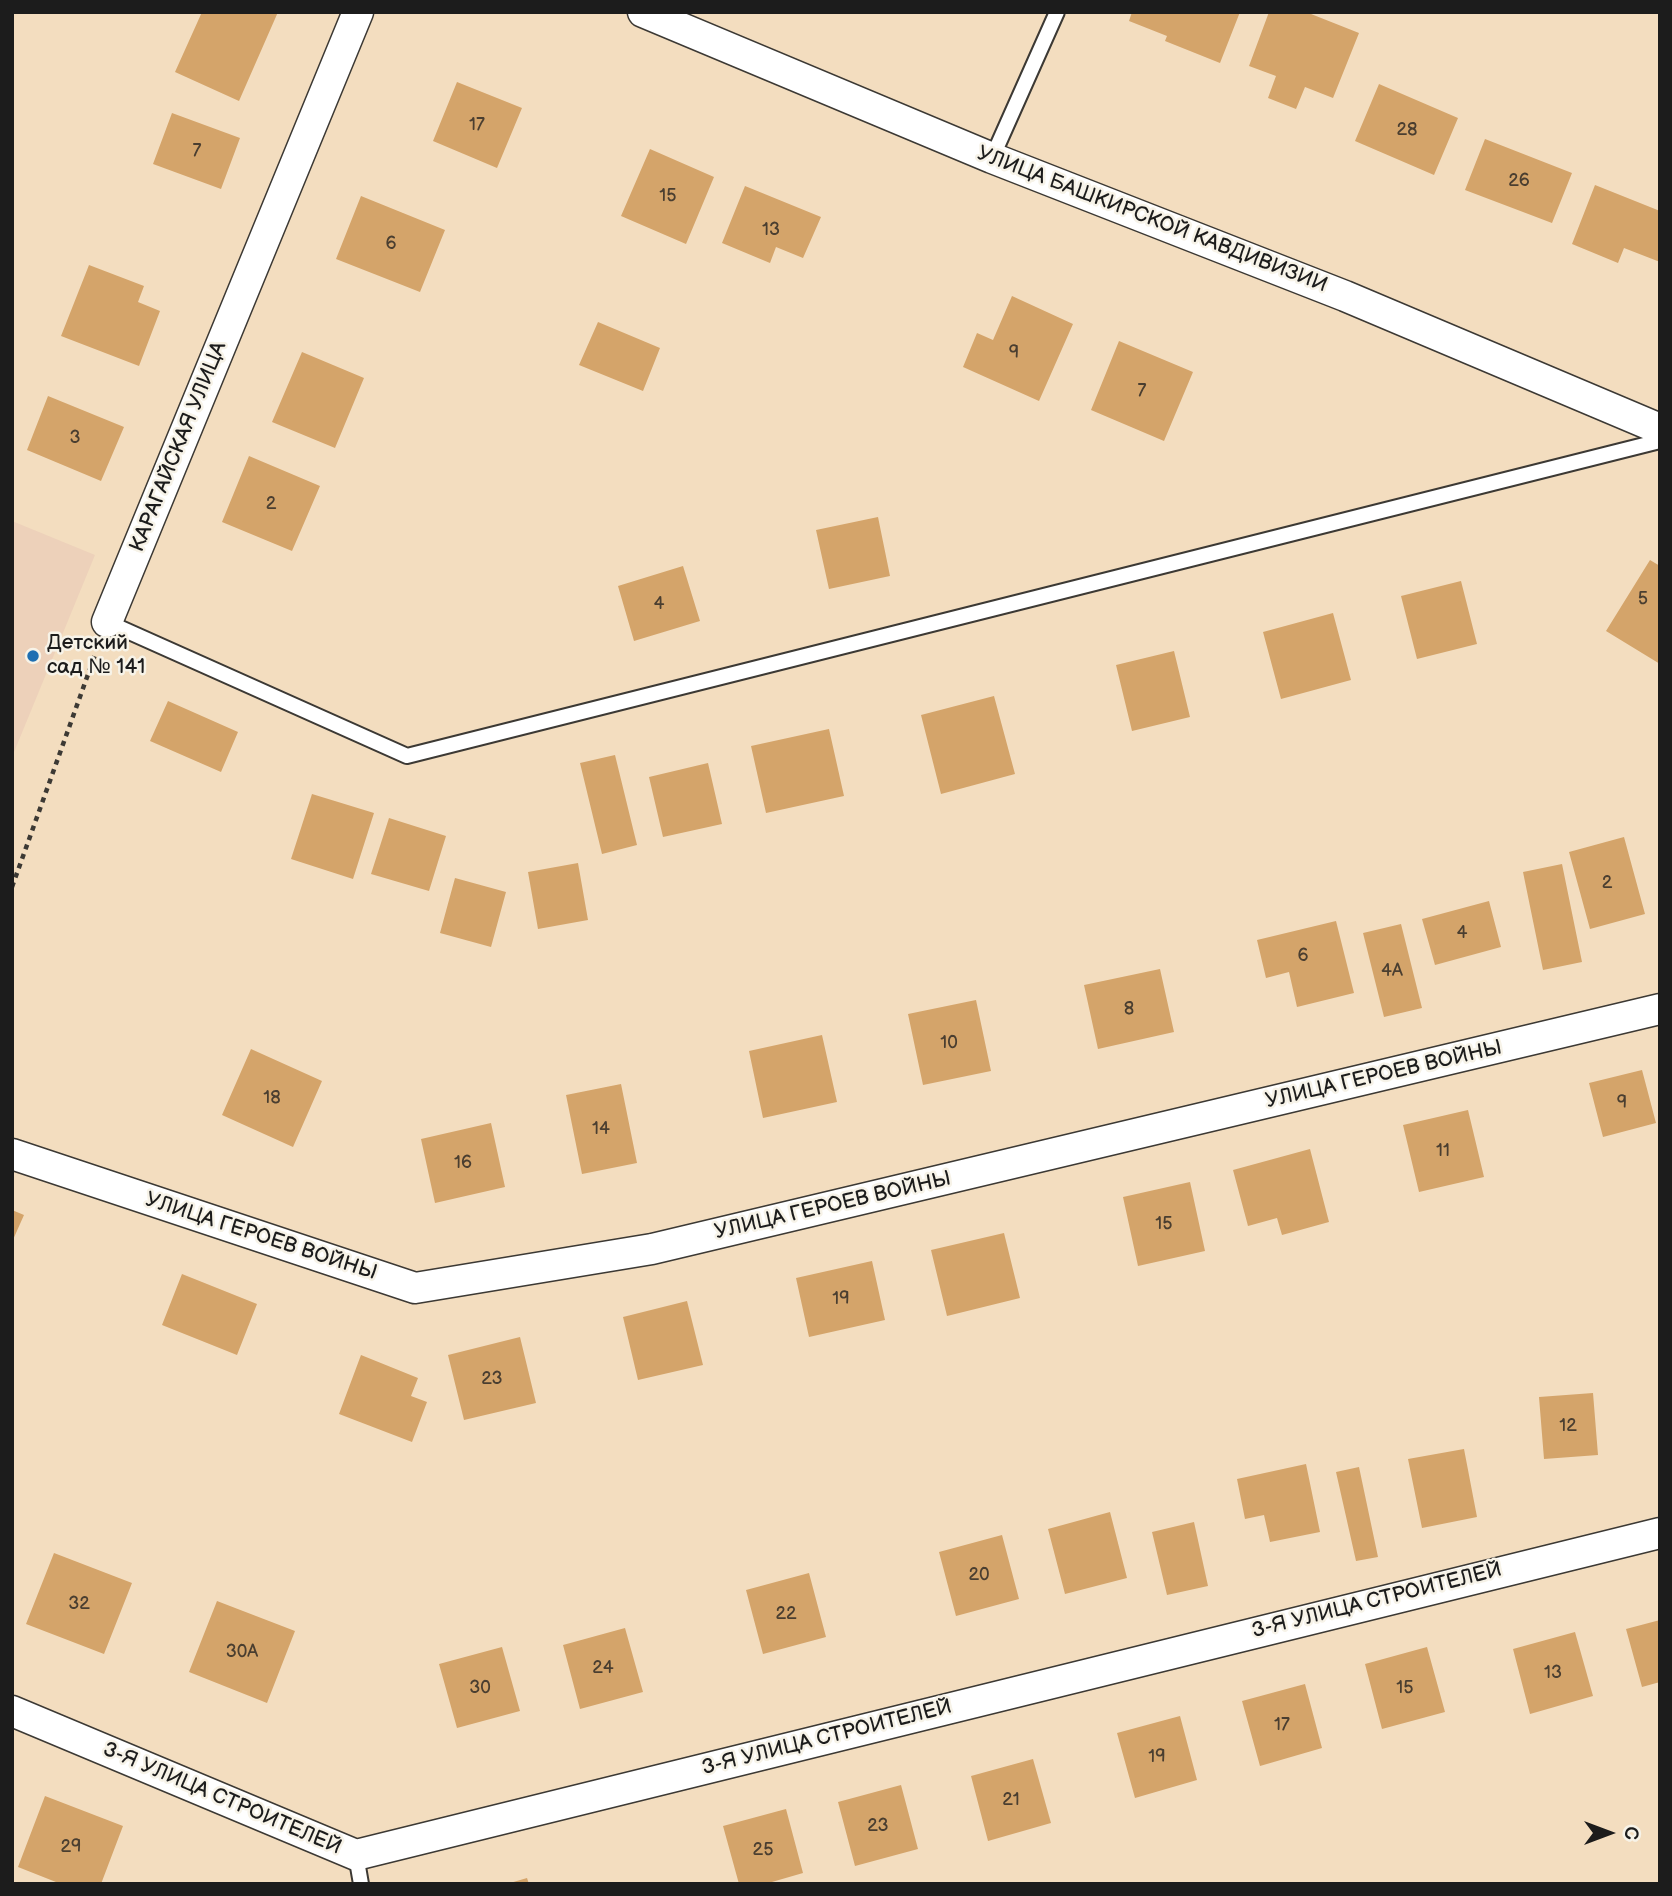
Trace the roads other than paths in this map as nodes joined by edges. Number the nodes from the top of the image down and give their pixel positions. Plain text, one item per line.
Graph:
1 (358, 12) edge
2 (643, 12) edge
3 (1057, 12) edge
4 (992, 158) junction
5 (1660, 429) edge
6 (1660, 441) edge
7 (107, 622) joint
8 (1660, 1009) edge
9 (12, 1154) edge
10 (1660, 1533) edge
11 (12, 1711) edge
12 (355, 1854) junction
13 (361, 1884) edge

1 - 7 street, КАРАГАЙСКАЯ УЛИЦА
2 - 4 street, УЛИЦА БАШКИРСКОЙ КАВДИВИЗИИ
3 - 4 lane
4 - 5 street, УЛИЦА БАШКИРСКОЙ КАВДИВИЗИИ
6 - 7 lane
8 - 9 street, УЛИЦА ГЕРОЕВ ВОЙНЫ
10 - 12 street, 3-Я УЛИЦА СТРОИТЕЛЕЙ
11 - 12 street, 3-Я УЛИЦА СТРОИТЕЛЕЙ
12 - 13 lane

